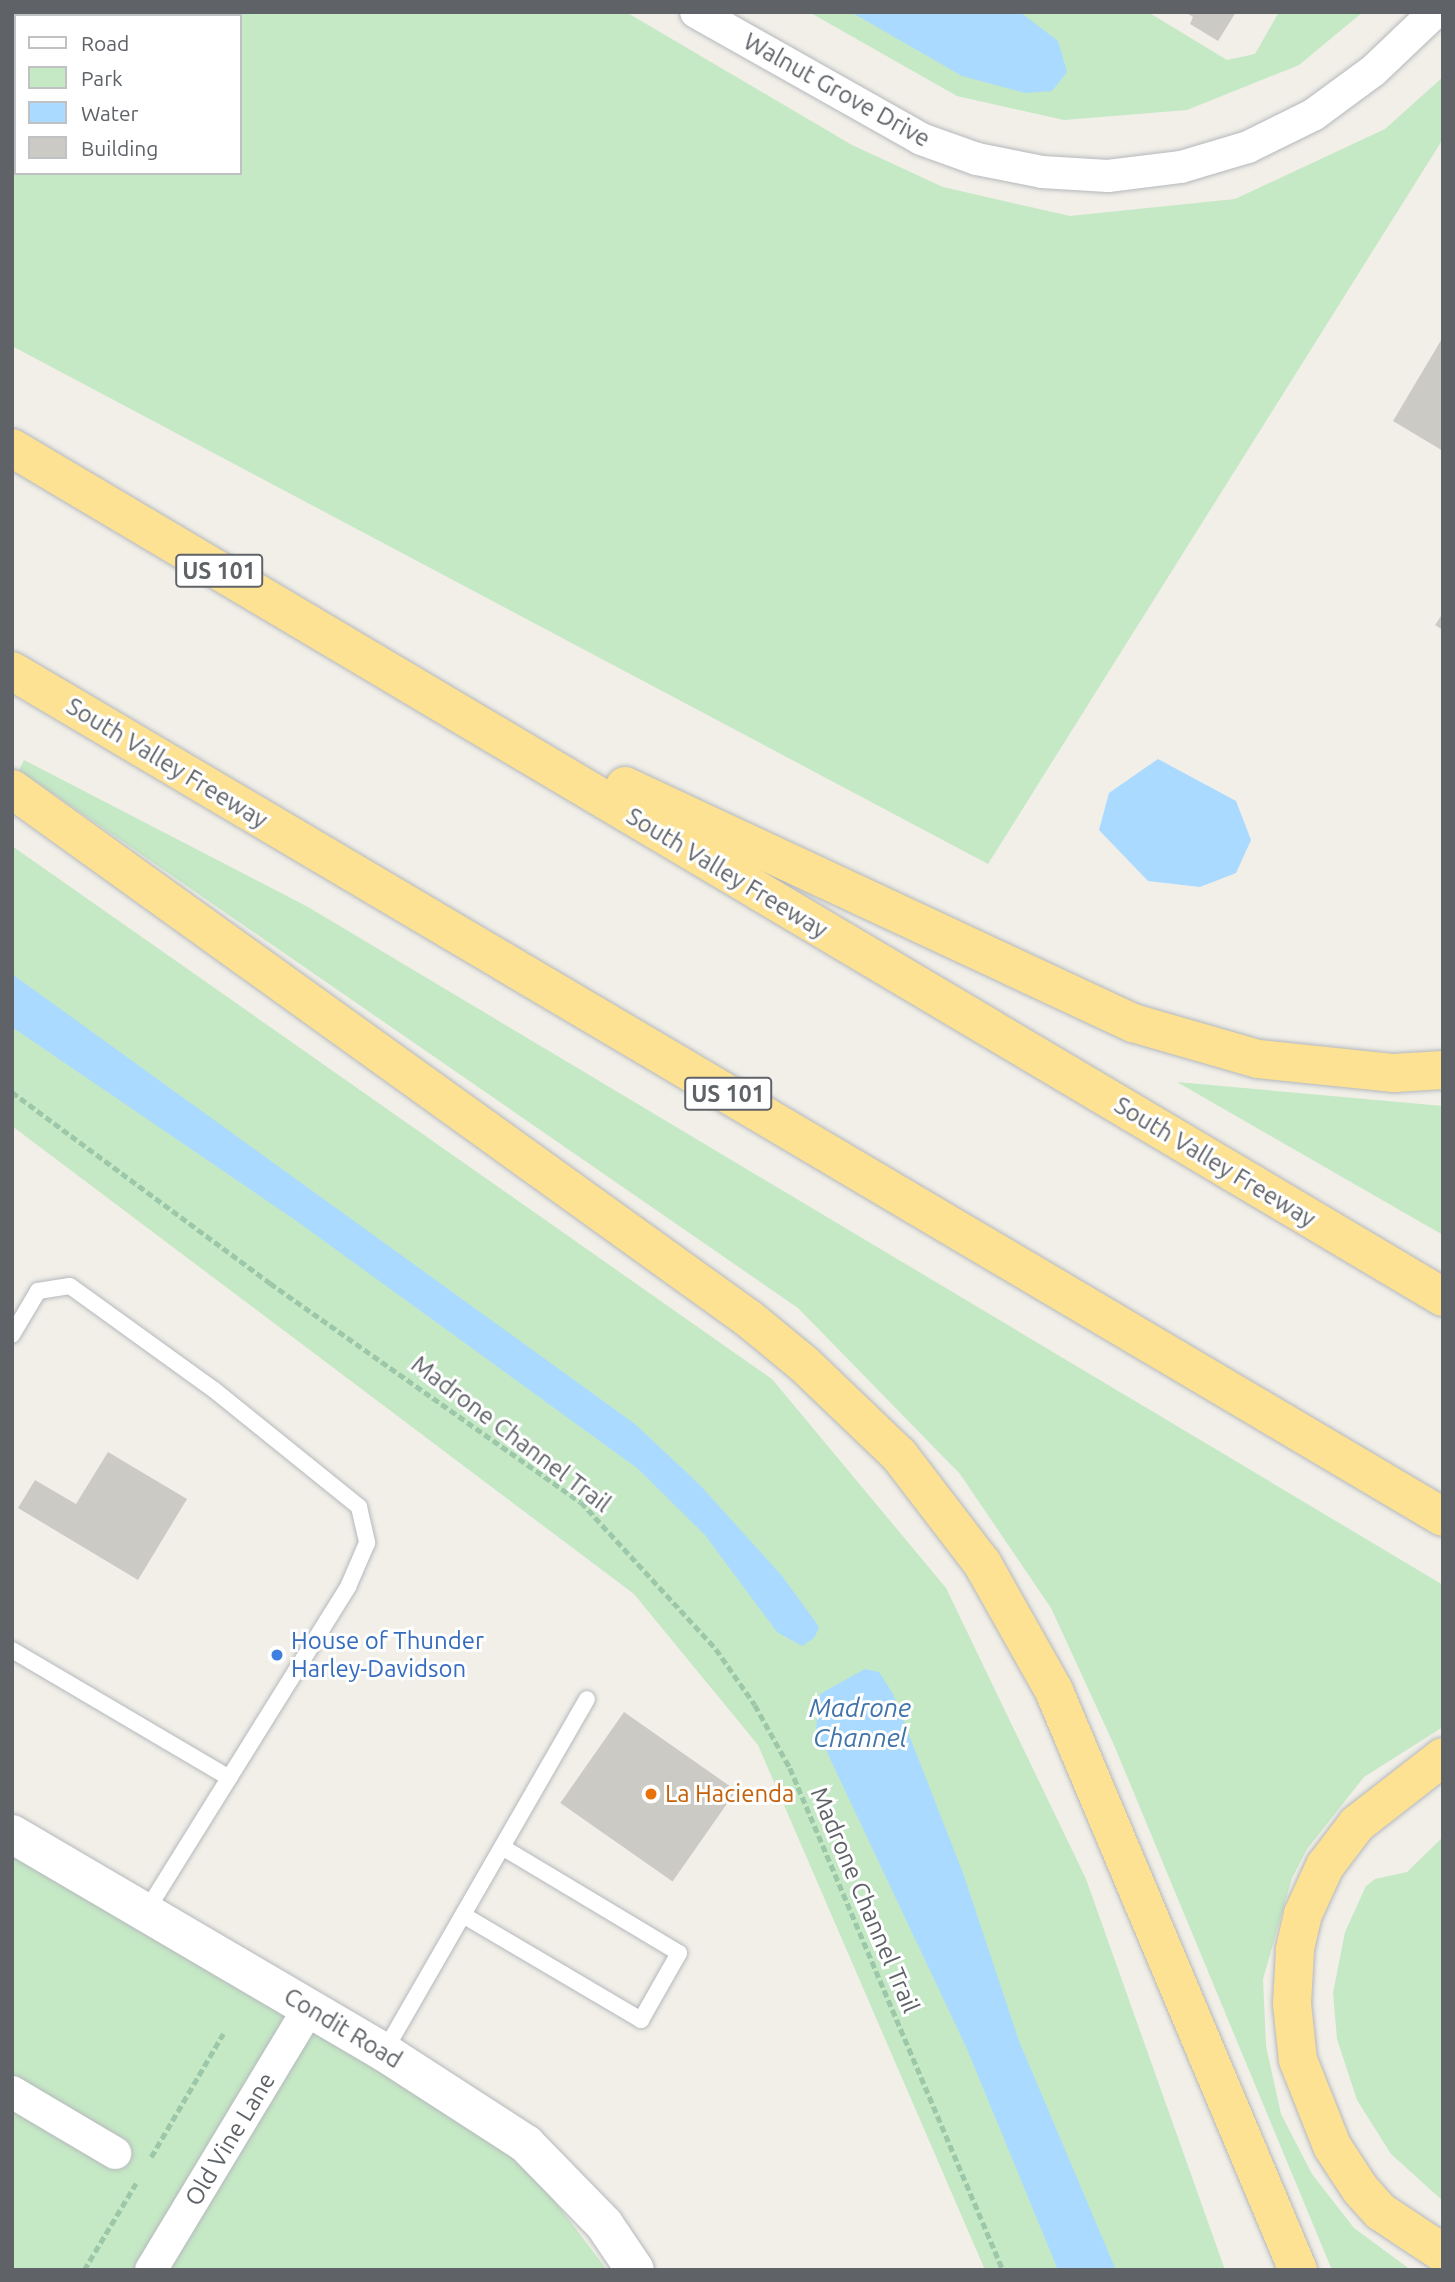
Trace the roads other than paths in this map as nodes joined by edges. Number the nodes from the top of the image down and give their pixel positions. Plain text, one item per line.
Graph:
1 (696, 12) edge
2 (1435, 12) edge
3 (12, 448) edge
4 (12, 671) edge
5 (426, 694) junction
6 (12, 789) edge
7 (1443, 1070) edge
8 (1443, 1297) edge
9 (12, 1335) edge
10 (1443, 1517) edge
11 (12, 1650) edge
12 (587, 1699) dead end
13 (1443, 1757) edge
14 (229, 1778) junction
15 (12, 1834) edge
16 (502, 1847) junction
17 (145, 1913) junction
18 (463, 1915) junction
19 (309, 2008) junction
20 (384, 2052) junction
21 (12, 2092) edge
22 (115, 2153) dead end
23 (1443, 2253) edge
24 (151, 2270) edge
25 (635, 2270) edge
26 (1298, 2270) edge

1 - 2 street, Walnut Grove Drive
3 - 5 highway, South Valley Freeway / US 101
4 - 10 highway, South Valley Freeway / US 101
5 - 7 highway
5 - 8 highway, South Valley Freeway / US 101
6 - 26 highway
9 - 14 lane
11 - 14 lane
12 - 16 lane
13 - 23 highway
14 - 17 lane
15 - 17 street, Condit Road
16 - 18 lane
16 - 18 lane
17 - 19 street, Condit Road
18 - 20 lane
19 - 20 street, Condit Road
19 - 24 street, Old Vine Lane
20 - 25 street, Condit Road
21 - 22 street

